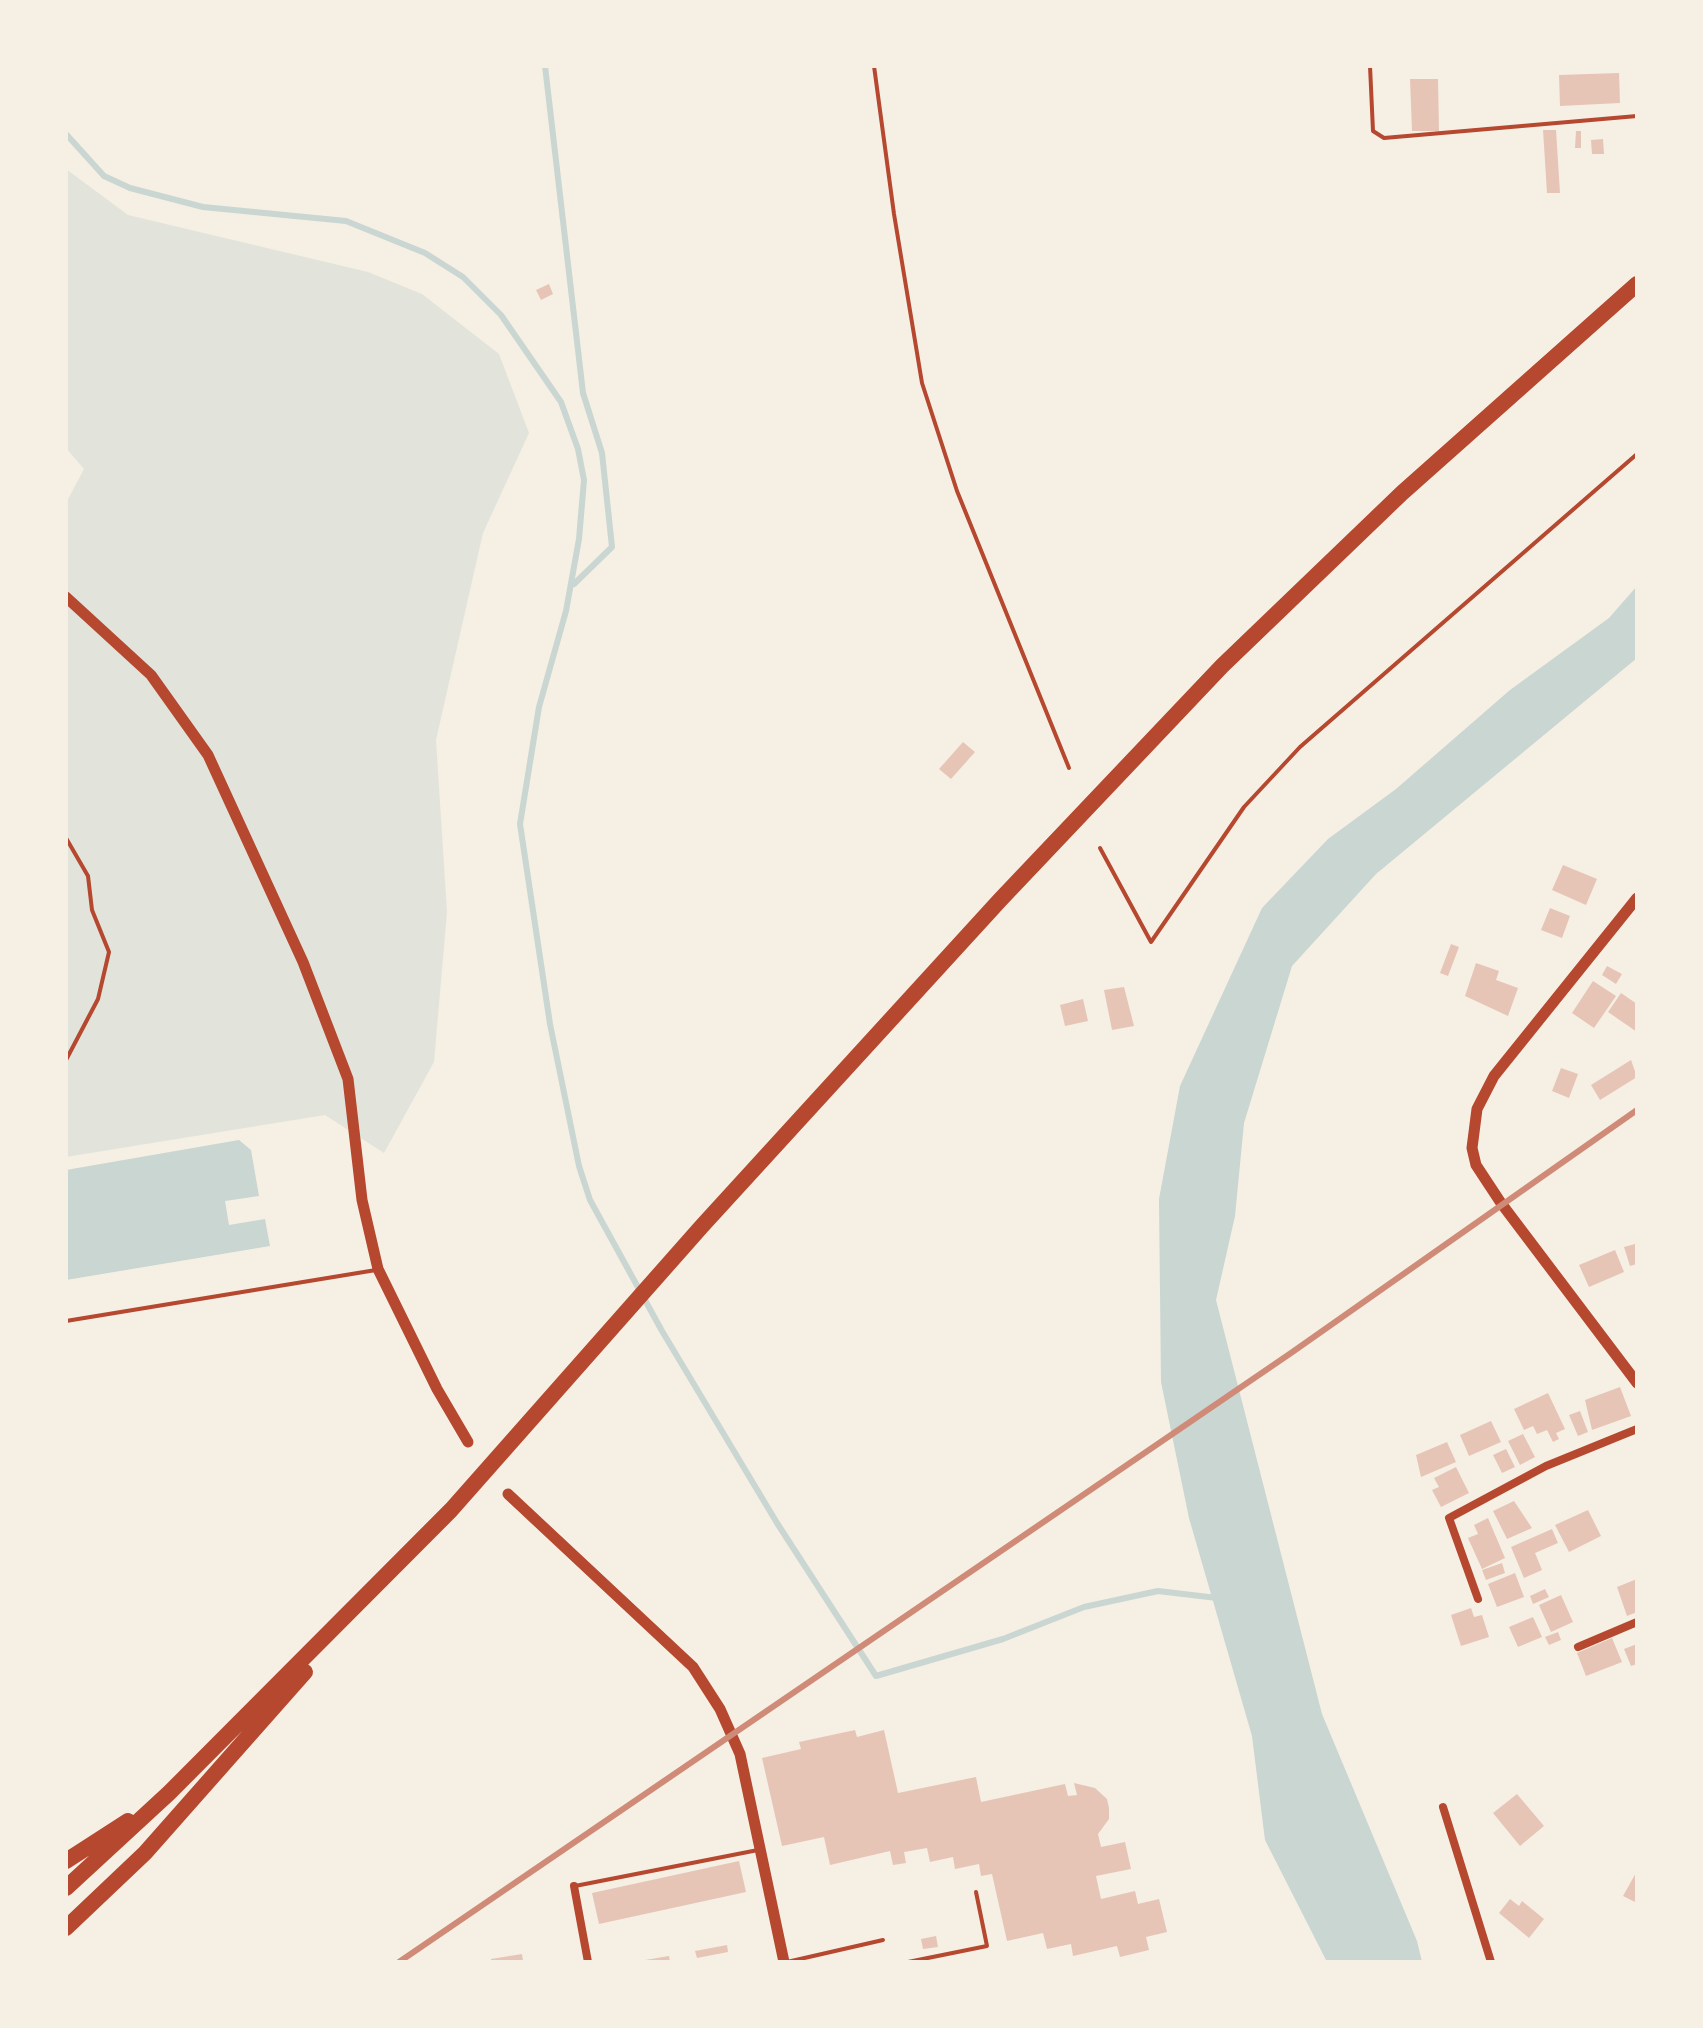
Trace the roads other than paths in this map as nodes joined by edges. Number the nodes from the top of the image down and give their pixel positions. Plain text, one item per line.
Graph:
1 (1637, 284) edge
2 (66, 597) edge
3 (1637, 898) edge
4 (378, 1269) junction
5 (66, 1321) edge
6 (1637, 1383) edge
7 (1637, 1429) edge
8 (468, 1442) dead end
9 (508, 1494) dead end
10 (409, 1554) junction
11 (1478, 1599) dead end
12 (1637, 1622) edge
13 (1578, 1647) dead end
14 (169, 1793) junction
15 (1443, 1807) dead end
16 (761, 1850) junction
17 (66, 1861) edge
18 (574, 1886) joint
19 (66, 1888) edge
20 (976, 1892) dead end
21 (66, 1928) edge
22 (883, 1940) dead end
23 (588, 1962) edge
24 (786, 1962) edge
25 (908, 1962) edge
26 (1491, 1962) edge

1 - 10 highway
2 - 4 street
3 - 6 street
4 - 5 lane
4 - 8 street
7 - 11 street
9 - 16 street
10 - 14 highway
10 - 21 highway
12 - 13 street
14 - 17 highway
14 - 19 highway
15 - 26 street
16 - 18 lane
16 - 24 street
18 - 23 street
20 - 25 lane
22 - 24 lane

